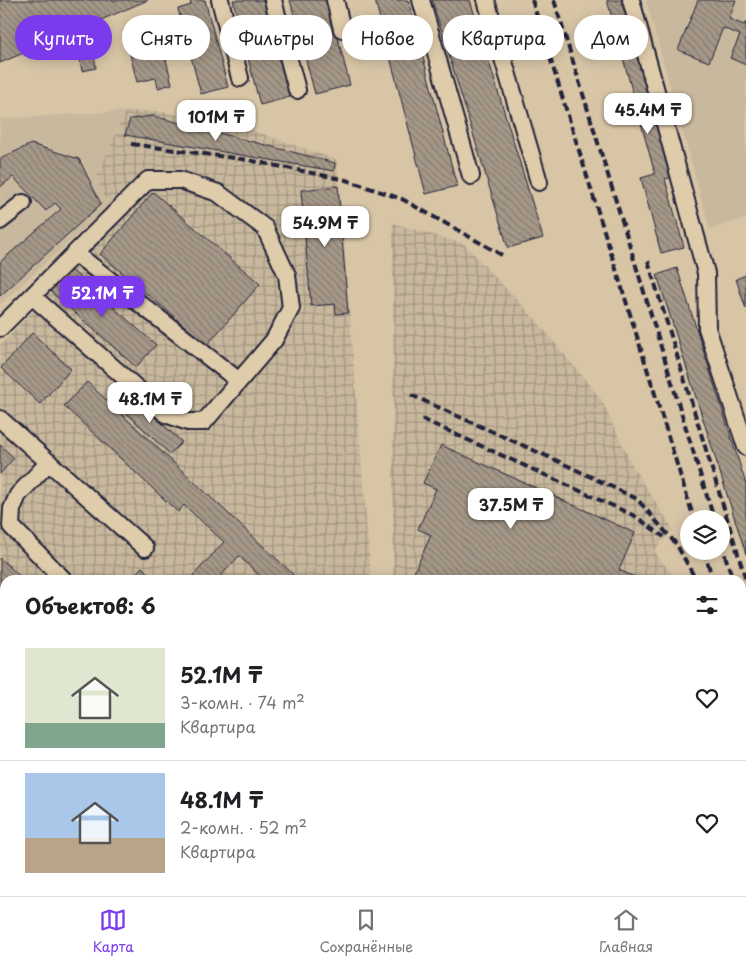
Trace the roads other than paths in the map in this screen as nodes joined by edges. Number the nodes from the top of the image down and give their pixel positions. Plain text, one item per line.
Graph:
1 (220, 0) edge
2 (274, 0) edge
3 (335, 0) edge
4 (421, 0) edge
5 (486, 0) edge
6 (631, 0) edge
7 (342, 29) dead end
8 (240, 78) dead end
9 (297, 90) dead end
10 (471, 176) dead end
11 (540, 182) dead end
12 (23, 203) dead end
13 (0, 221) edge
14 (75, 253) junction
15 (32, 296) junction
16 (0, 328) edge
17 (239, 381) junction
18 (0, 419) edge
19 (746, 447) edge
20 (48, 462) junction
21 (146, 548) dead end
22 (59, 575) edge

1 - 8 street
2 - 9 street
3 - 7 street
4 - 10 street
5 - 11 street
6 - 19 street
12 - 13 street
14 - 15 street
14 - 17 street
14 - 17 street
15 - 16 street
15 - 17 street
18 - 20 street
20 - 21 street
20 - 22 street

